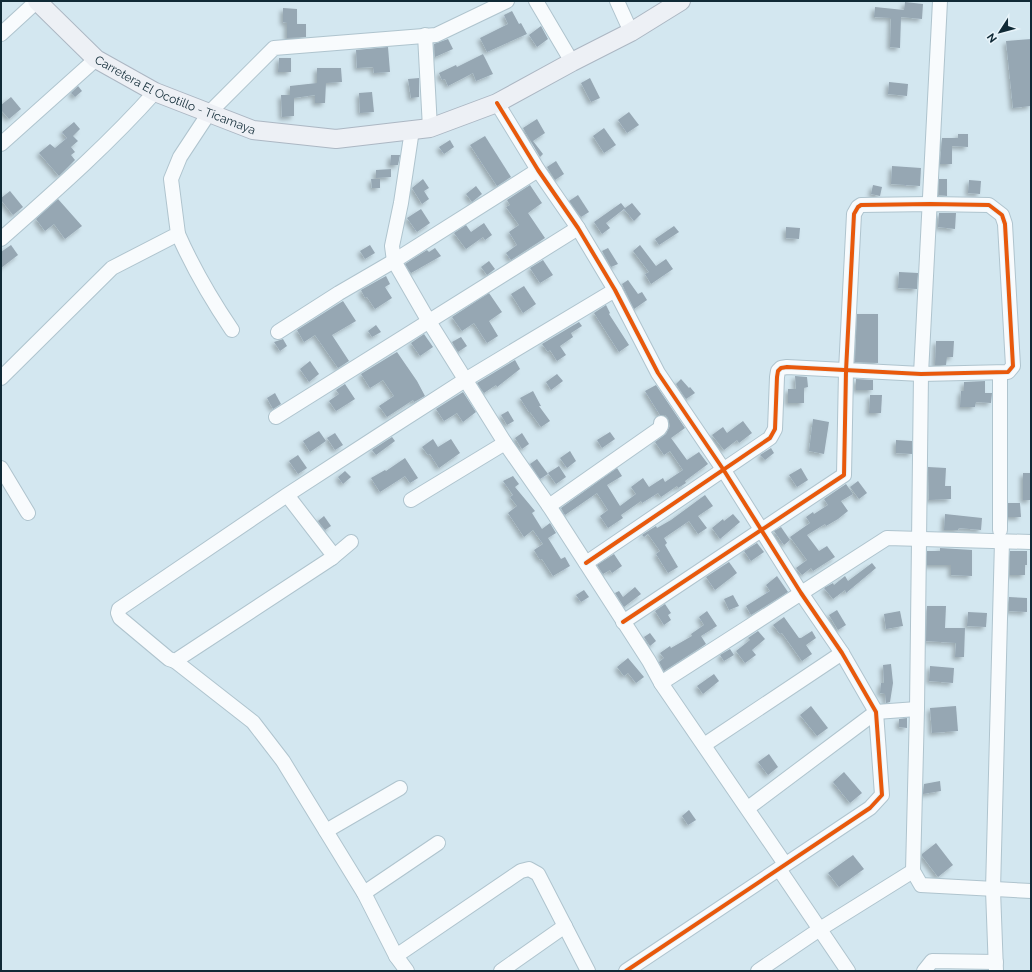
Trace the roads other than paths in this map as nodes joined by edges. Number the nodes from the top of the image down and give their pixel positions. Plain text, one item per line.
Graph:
1 (37, 1) edge
2 (507, 1) edge
3 (536, 1) edge
4 (617, 1) edge
5 (681, 1) edge
6 (940, 1) edge
7 (631, 32) junction
8 (1, 34) edge
9 (425, 35) junction
10 (96, 59) junction
11 (572, 62) junction
12 (155, 92) junction
13 (497, 103) junction
14 (209, 113) junction
15 (430, 128) junction
16 (412, 130) junction
17 (1, 144) edge
18 (538, 170) junction
19 (930, 204) junction
20 (578, 228) junction
21 (178, 234) junction
22 (1, 239) edge
23 (394, 261) junction
24 (616, 290) junction
25 (428, 320) junction
26 (232, 330) dead end
27 (278, 332) dead end
28 (846, 371) junction
29 (1000, 373) junction
30 (921, 374) junction
31 (1, 378) edge
32 (465, 380) junction
33 (276, 417) dead end
34 (661, 423) dead end
35 (505, 442) junction
36 (1, 468) edge
37 (723, 469) junction
38 (287, 495) junction
39 (410, 500) dead end
40 (549, 506) junction
41 (28, 513) dead end
42 (763, 530) junction
43 (1001, 536) junction
44 (918, 540) junction
45 (351, 542) dead end
46 (1031, 542) edge
47 (332, 558) junction
48 (586, 563) junction
49 (801, 593) junction
50 (623, 622) junction
51 (842, 652) junction
52 (175, 660) junction
53 (661, 683) junction
54 (917, 709) junction
55 (876, 712) junction
56 (704, 745) junction
57 (400, 788) dead end
58 (748, 808) junction
59 (326, 831) junction
60 (438, 843) dead end
61 (782, 867) junction
62 (913, 871) junction
63 (992, 890) junction
64 (1031, 891) edge
65 (364, 893) junction
66 (565, 926) junction
67 (820, 929) junction
68 (396, 956) junction
69 (996, 966) edge
70 (407, 971) edge
71 (502, 971) edge
72 (588, 971) edge
73 (626, 971) edge
74 (758, 971) edge
75 (848, 971) edge
76 (924, 971) edge

1 - 8 street
1 - 10 main road, Carretera El Ocotillo - Ticamaya
2 - 9 street
3 - 11 street
4 - 7 street
5 - 7 main road, Carretera El Ocotillo - Ticamaya
6 - 19 street
7 - 11 main road, Carretera El Ocotillo - Ticamaya
9 - 14 street
9 - 15 street
10 - 12 main road, Carretera El Ocotillo - Ticamaya
10 - 17 street
11 - 13 main road, Carretera El Ocotillo - Ticamaya
12 - 14 main road, Carretera El Ocotillo - Ticamaya
12 - 22 street
13 - 15 main road, Carretera El Ocotillo - Ticamaya
13 - 18 street
14 - 16 main road, Carretera El Ocotillo - Ticamaya
14 - 21 street
15 - 16 main road, Carretera El Ocotillo - Ticamaya
16 - 23 street
18 - 20 street
18 - 23 street
19 - 28 street
19 - 29 street
19 - 30 street
20 - 24 street
20 - 25 street
21 - 26 street
21 - 31 street
23 - 25 street
23 - 27 street
24 - 32 street
24 - 37 street
25 - 32 street
25 - 33 street
28 - 30 street
28 - 37 street
28 - 42 street
29 - 30 street
29 - 43 street
30 - 44 street
32 - 35 street
32 - 38 street
34 - 40 street
35 - 39 street
35 - 40 street
36 - 41 street
37 - 42 street
37 - 48 street
38 - 47 street
38 - 52 street
40 - 48 street
42 - 49 street
42 - 50 street
43 - 44 street
43 - 46 street
43 - 63 street
44 - 49 street
44 - 54 street
45 - 47 street
47 - 52 street
48 - 50 street
49 - 51 street
49 - 53 street
50 - 53 street
51 - 55 street
51 - 56 street
52 - 59 street
53 - 56 street
54 - 55 street
54 - 62 street
55 - 58 street
55 - 61 street
56 - 58 street
57 - 59 street
58 - 61 street
59 - 65 street
60 - 65 street
61 - 67 street
61 - 73 street
62 - 63 street
62 - 67 street
63 - 64 street
63 - 69 street
65 - 68 street
66 - 68 street
66 - 71 street
66 - 72 street
67 - 74 street
67 - 75 street
68 - 70 street
69 - 76 street

